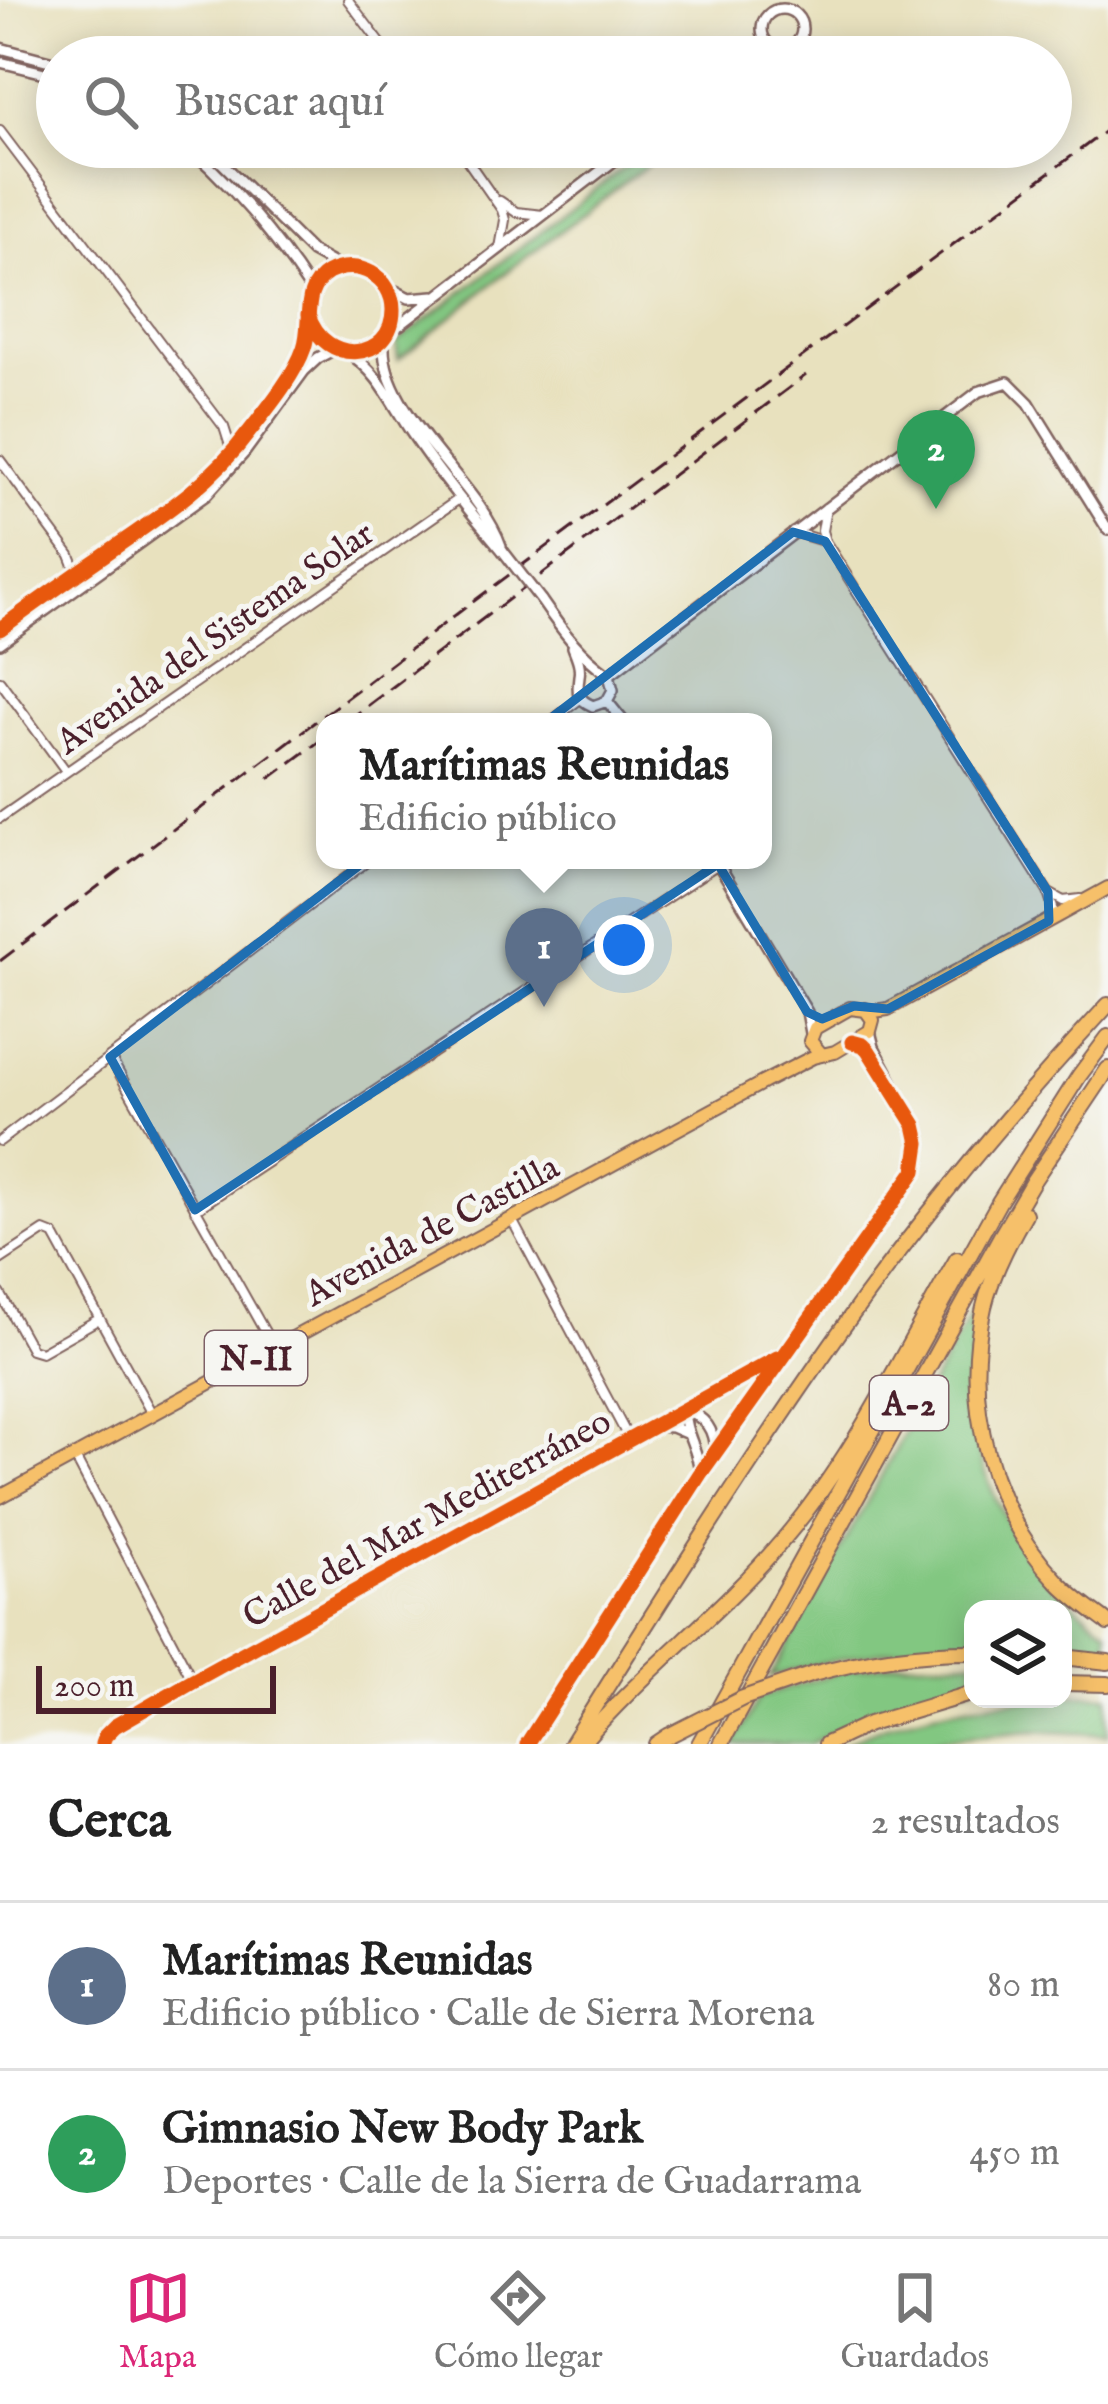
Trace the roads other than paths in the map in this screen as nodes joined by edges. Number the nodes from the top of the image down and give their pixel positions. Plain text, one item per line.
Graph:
1 (348, 0) edge
2 (375, 36) edge
3 (766, 36) edge
4 (799, 36) edge
5 (0, 48) edge
6 (36, 57) edge
7 (0, 62) edge
8 (36, 71) edge
9 (0, 131) edge
10 (209, 168) edge
11 (227, 168) edge
12 (473, 168) edge
13 (605, 168) edge
14 (494, 196) junction
15 (543, 215) junction
16 (500, 248) junction
17 (341, 268) junction
18 (386, 286) junction
19 (312, 292) junction
20 (440, 295) junction
21 (308, 315) junction
22 (387, 331) junction
23 (341, 351) junction
24 (224, 427) junction
25 (252, 436) junction
26 (232, 452) junction
27 (0, 460) edge
28 (454, 475) junction
29 (459, 499) junction
30 (826, 506) junction
31 (482, 511) junction
32 (1108, 530) edge
33 (793, 532) junction
34 (824, 541) junction
35 (503, 551) junction
36 (70, 555) junction
37 (97, 560) junction
38 (77, 573) junction
39 (61, 600) junction
40 (0, 629) edge
41 (0, 643) edge
42 (572, 645) junction
43 (598, 669) junction
44 (609, 675) junction
45 (580, 676) junction
46 (0, 681) edge
47 (580, 699) junction
48 (607, 701) junction
49 (562, 713) edge
50 (617, 713) edge
51 (66, 771) junction
52 (0, 818) edge
53 (357, 869) edge
54 (706, 869) edge
55 (721, 869) edge
56 (1108, 888) edge
57 (1048, 892) junction
58 (1095, 896) junction
59 (1048, 921) junction
60 (1108, 1005) edge
61 (865, 1009) junction
62 (807, 1012) junction
63 (829, 1020) junction
64 (871, 1029) junction
65 (1108, 1037) edge
66 (811, 1038) junction
67 (852, 1042) junction
68 (822, 1055) junction
69 (110, 1058) junction
70 (1108, 1069) edge
71 (764, 1082) junction
72 (1094, 1087) junction
73 (896, 1094) junction
74 (0, 1141) edge
75 (999, 1202) junction
76 (195, 1210) junction
77 (512, 1220) junction
78 (0, 1260) edge
79 (0, 1293) edge
80 (99, 1319) junction
81 (274, 1348) junction
82 (787, 1352) junction
83 (685, 1409) junction
84 (152, 1414) junction
85 (653, 1426) junction
86 (686, 1432) junction
87 (629, 1438) junction
88 (715, 1454) junction
89 (75, 1456) junction
90 (700, 1474) junction
91 (0, 1497) edge
92 (1108, 1623) edge
93 (964, 1652) edge
94 (1072, 1659) edge
95 (1108, 1662) edge
96 (193, 1681) junction
97 (1072, 1683) edge
98 (1108, 1684) edge
99 (964, 1696) edge
100 (662, 1740) edge
101 (102, 1744) edge
102 (527, 1744) edge
103 (571, 1744) edge
104 (581, 1744) edge
105 (699, 1744) edge
106 (721, 1744) edge
107 (826, 1744) edge

1 - 2 street
3 - 4 street
5 - 6 street
7 - 8 street
9 - 24 street
10 - 19 street
11 - 17 street
12 - 14 street
13 - 15 street
14 - 15 street
14 - 16 street
15 - 16 street
16 - 20 street
17 - 18 street
17 - 19 street
18 - 20 street
18 - 22 street
19 - 21 street
20 - 22 street
21 - 23 street
21 - 25 street
22 - 23 street
22 - 28 street
23 - 25 street
23 - 29 street
24 - 25 street
24 - 26 street
25 - 26 street
25 - 39 street
26 - 37 street
27 - 36 street
28 - 29 street
28 - 31 street
29 - 31 street
29 - 35 street
29 - 51 street, Avenida del Sistema Solar
30 - 32 street
30 - 33 street
30 - 34 street
31 - 35 street
33 - 34 street
33 - 44 street
34 - 57 street
35 - 42 street, bridge
36 - 37 street
36 - 38 street
37 - 38 street
38 - 39 street
38 - 40 street
39 - 41 street
42 - 43 street
42 - 45 street
43 - 44 street
43 - 45 street
44 - 48 street
45 - 47 street
46 - 51 street
47 - 48 street
47 - 49 street
48 - 50 street
51 - 52 street, Avenida del Sistema Solar
53 - 69 street
54 - 76 street
55 - 62 street
56 - 58 main road, N-II
57 - 58 street
57 - 59 street
58 - 59 main road, N-II
59 - 61 main road, N-II
59 - 64 street, N-II
60 - 103 highway
61 - 63 main road, N-II
61 - 64 main road
62 - 63 street
62 - 66 street
63 - 66 main road, N-II
64 - 67 main road, N-II
64 - 73 street
65 - 75 highway, A-2
66 - 68 main road
66 - 71 main road, Avenida de Castilla / N-II
67 - 68 main road, N-II
67 - 73 street
68 - 71 main road, Avenida de Castilla / N-II
69 - 74 street
69 - 76 street
70 - 72 highway, A-2
71 - 77 main road, Avenida de Castilla / N-II
72 - 92 highway
72 - 106 highway, A-2
73 - 82 street
75 - 104 highway
75 - 105 highway, A-2
76 - 81 street
77 - 81 main road, Avenida de Castilla / N-II
77 - 87 street
78 - 80 street
79 - 80 street
80 - 84 street
81 - 84 main road, Avenida de Castilla / N-II
82 - 83 street, Calle del Mar Mediterráneo
82 - 88 street
83 - 85 street, Calle del Mar Mediterráneo
83 - 86 street
83 - 88 street
84 - 89 main road, Avenida de Castilla / N-II
85 - 86 street
85 - 87 street, Calle del Mar Mediterráneo
86 - 90 street
87 - 96 street, Calle del Mar Mediterráneo
88 - 90 street
89 - 91 main road, Avenida de Castilla / N-II
89 - 96 street
90 - 102 street
93 - 100 highway, bridge
94 - 95 highway
96 - 101 street, Calle del Mar Mediterráneo
97 - 98 highway
99 - 107 highway

